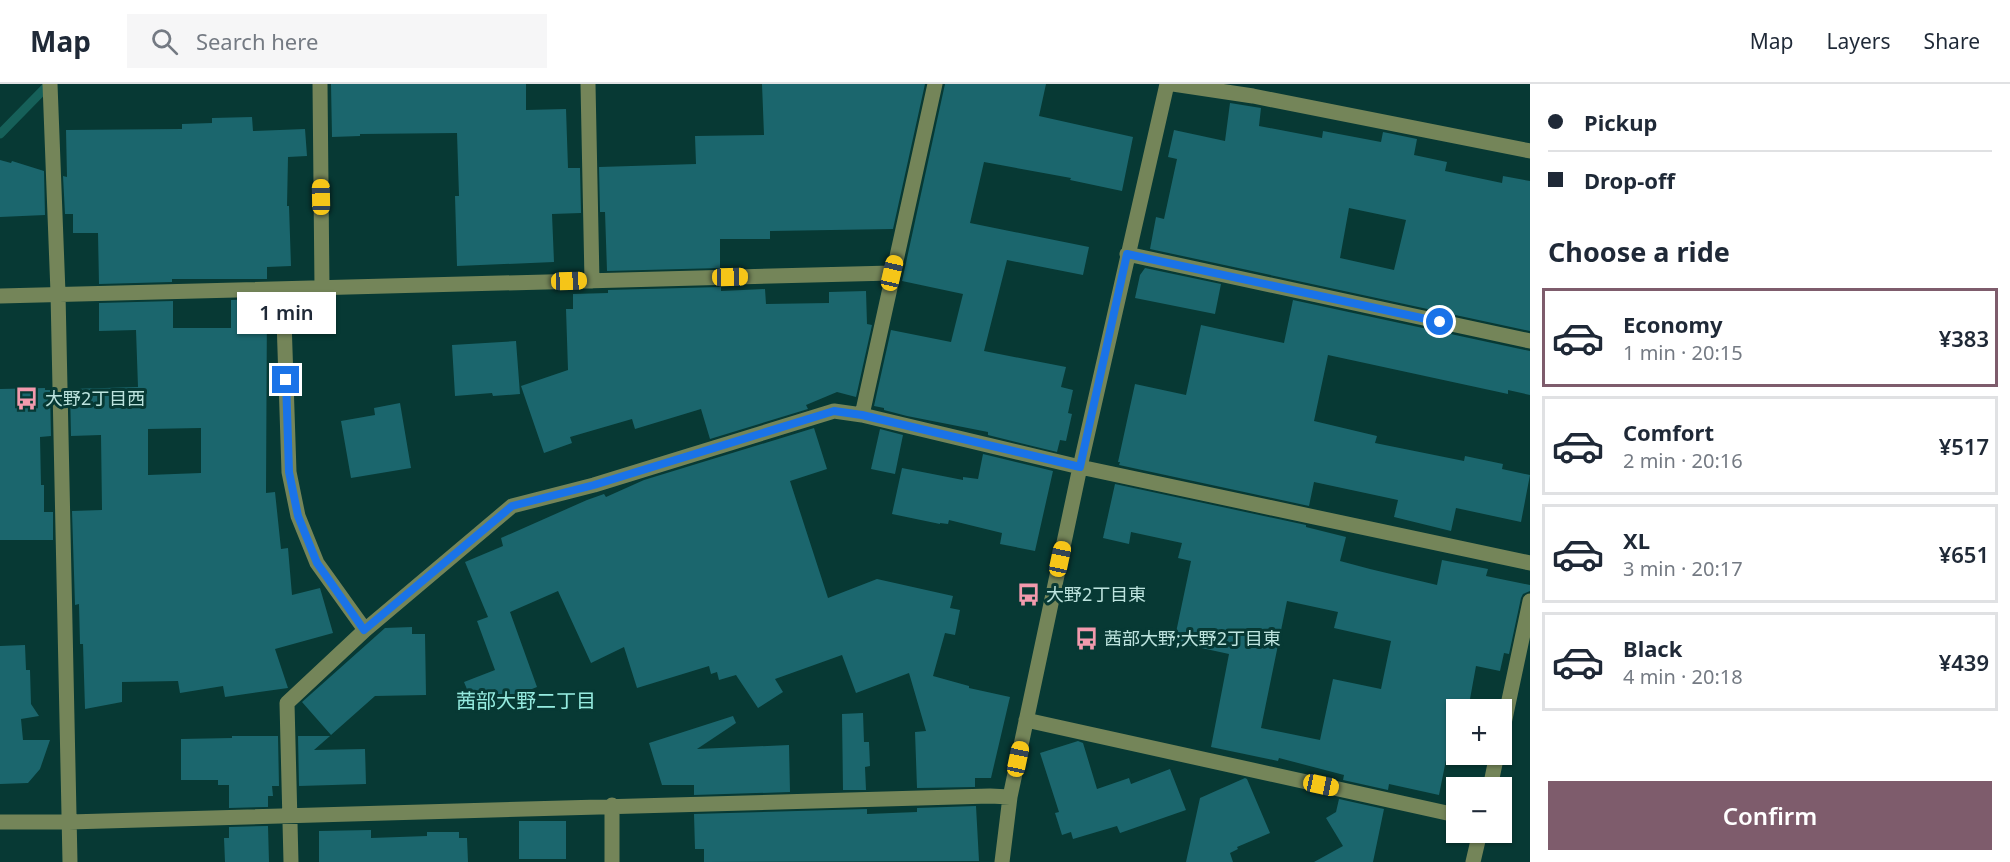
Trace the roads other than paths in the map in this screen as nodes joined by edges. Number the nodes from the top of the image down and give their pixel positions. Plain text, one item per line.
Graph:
1 (50, 84) edge
2 (320, 84) edge
3 (588, 84) edge
4 (935, 84) edge
5 (1167, 84) edge
6 (1173, 84) edge
7 (1530, 151) edge
8 (1127, 254) junction
9 (892, 273) junction
10 (592, 281) junction
11 (322, 288) junction
12 (283, 289) junction
13 (58, 293) junction
14 (0, 296) edge
15 (1530, 341) edge
16 (862, 415) junction
17 (1080, 467) junction
18 (1530, 563) edge
19 (1530, 601) edge
20 (364, 630) junction
21 (1509, 699) edge
22 (1026, 720) junction
23 (1010, 797) junction
24 (612, 805) junction
25 (1446, 813) edge
26 (290, 814) junction
27 (0, 822) edge
28 (69, 822) junction
29 (1477, 843) edge
30 (70, 862) edge
31 (291, 862) edge
32 (612, 862) edge
33 (1002, 862) edge
34 (1473, 862) edge

1 - 13 street
2 - 11 street
3 - 10 street
4 - 9 street
5 - 8 street
6 - 7 street
8 - 15 street
8 - 17 street
9 - 10 street
9 - 16 street
10 - 11 street
11 - 12 street
12 - 13 street
12 - 20 street
13 - 14 street
13 - 28 street
16 - 17 street
16 - 20 street
17 - 18 street
17 - 22 street
19 - 21 street
20 - 26 street
22 - 23 street
22 - 25 street
23 - 24 street
23 - 33 street
24 - 26 street
24 - 32 street
26 - 28 street
26 - 31 street
27 - 28 street
28 - 30 street
29 - 34 street

